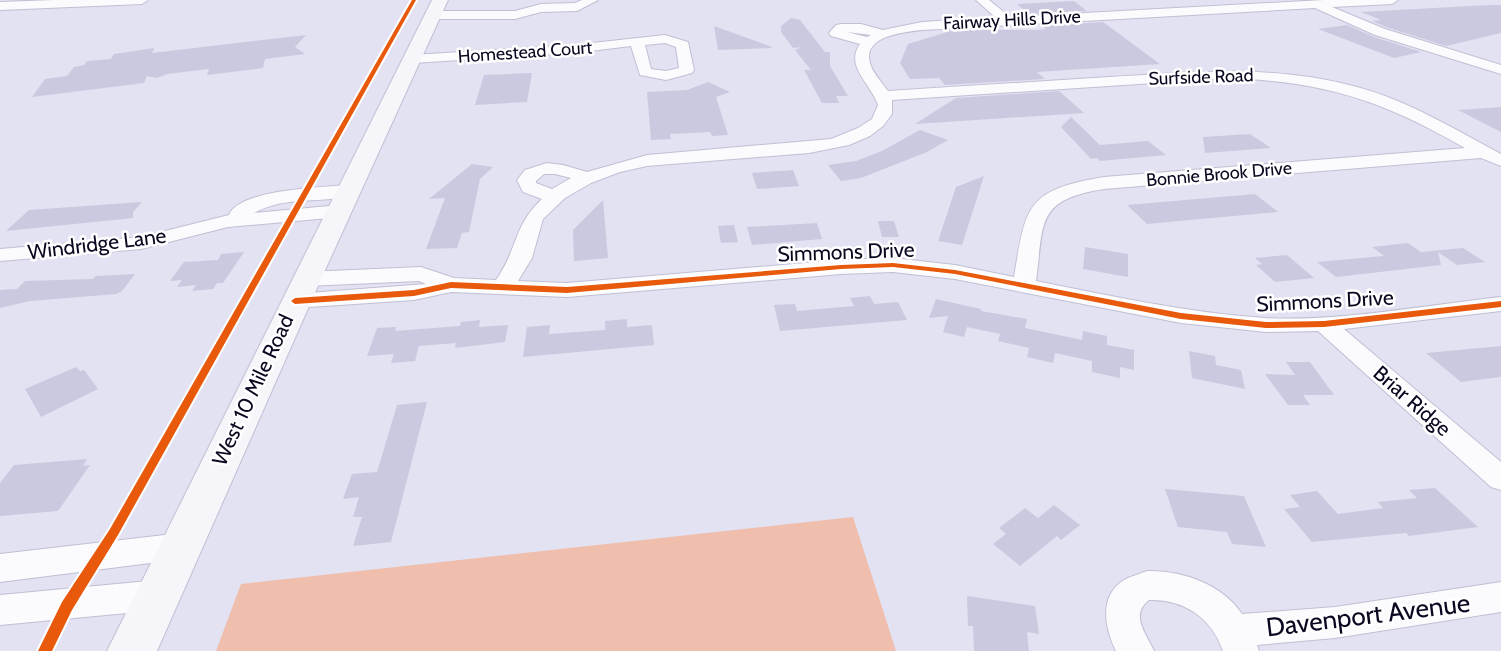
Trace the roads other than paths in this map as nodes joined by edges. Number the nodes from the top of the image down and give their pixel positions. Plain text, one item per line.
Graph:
1 (142, 0) edge
2 (592, 0) edge
3 (982, 0) edge
4 (1392, 0) edge
5 (1315, 4) junction
6 (0, 6) edge
7 (436, 8) edge
8 (1007, 21) junction
9 (884, 34) junction
10 (637, 42) dead end
11 (869, 42) junction
12 (1491, 54) dead end
13 (412, 59) junction
14 (1470, 61) junction
15 (1501, 70) edge
16 (884, 96) junction
17 (1484, 152) junction
18 (1501, 161) edge
19 (587, 178) junction
20 (557, 196) junction
21 (345, 201) junction
22 (0, 255) edge
23 (1024, 285) junction
24 (502, 288) junction
25 (300, 290) junction
26 (1501, 304) edge
27 (1324, 324) junction
28 (1501, 479) edge
29 (182, 546) junction
30 (0, 568) edge
31 (159, 596) junction
32 (1501, 597) edge
33 (0, 610) edge
34 (1237, 641) edge
35 (132, 651) edge
36 (1136, 651) edge

1 - 6 street
2 - 7 street
3 - 8 street
4 - 5 street, Fairway Hills Drive
5 - 8 street, Fairway Hills Drive
5 - 14 street
7 - 13 main road, West 10 Mile Road
8 - 9 street, Fairway Hills Drive
9 - 11 street, Fairway Hills Drive
9 - 11 street, Fairway Hills Drive
10 - 13 street, Homestead Court
11 - 16 street
12 - 14 street
13 - 21 main road, West 10 Mile Road
14 - 15 street
16 - 17 street, Surfside Road
16 - 19 street
17 - 18 street, Surfside Road
17 - 23 street, Bonnie Brook Drive
19 - 20 street
19 - 20 street
20 - 24 street
21 - 22 street, Windridge Lane
21 - 25 main road, West 10 Mile Road
23 - 24 street, Simmons Drive
23 - 27 street, Simmons Drive
24 - 25 street, Simmons Drive
25 - 29 main road, West 10 Mile Road
26 - 27 street, Simmons Drive
27 - 28 street, Briar Ridge
29 - 30 street
29 - 31 main road, West 10 Mile Road
31 - 33 street
31 - 35 main road, West 10 Mile Road
32 - 34 street, Davenport Avenue
34 - 36 street, Davenport Avenue

